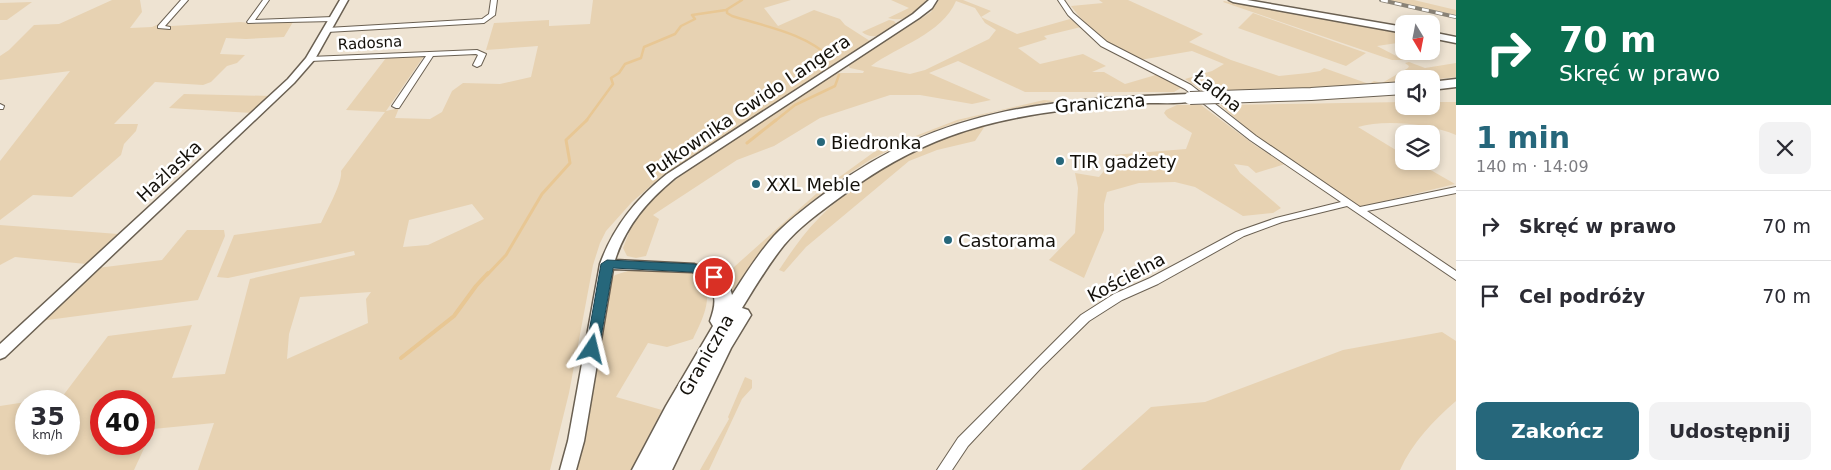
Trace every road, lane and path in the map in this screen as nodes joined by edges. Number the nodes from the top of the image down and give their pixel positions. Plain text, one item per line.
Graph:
1 (185, 0) edge
2 (266, 0) edge
3 (344, 0) edge
4 (494, 0) edge
5 (933, 0) edge
6 (1060, 0) edge
7 (1233, 0) edge
8 (330, 24) junction
9 (168, 28) dead end
10 (1395, 28) edge
11 (1440, 37) edge
12 (1456, 40) edge
13 (431, 54) junction
14 (310, 59) junction
15 (477, 66) dead end
16 (1456, 83) edge
17 (1440, 85) edge
18 (1395, 89) edge
19 (396, 106) dead end
20 (1456, 190) edge
21 (820, 204) junction
22 (1353, 207) junction
23 (607, 264) junction
24 (1456, 276) edge
25 (714, 277) joint
26 (711, 344) junction
27 (0, 353) edge
28 (568, 470) edge
29 (643, 470) edge
30 (661, 470) edge
31 (944, 470) edge

1 - 9 street
2 - 8 street
3 - 8 street, Hażlaska
4 - 8 street
5 - 23 street, Pułkownika Gwido Langera
6 - 22 street, Ładna
7 - 10 street
8 - 14 street, Hażlaska
11 - 12 street
13 - 14 street, Radosna
13 - 15 street, Radosna
13 - 19 street, Radosna
14 - 27 street, Hażlaska
16 - 17 highway
18 - 21 highway, Graniczna, bridge
20 - 22 street
21 - 26 highway, Graniczna
21 - 30 highway, Graniczna
22 - 24 street, Ładna
22 - 31 street, Kościelna
23 - 25 street
23 - 28 street, Pułkownika Gwido Langera
25 - 26 highway
26 - 29 highway, Graniczna

